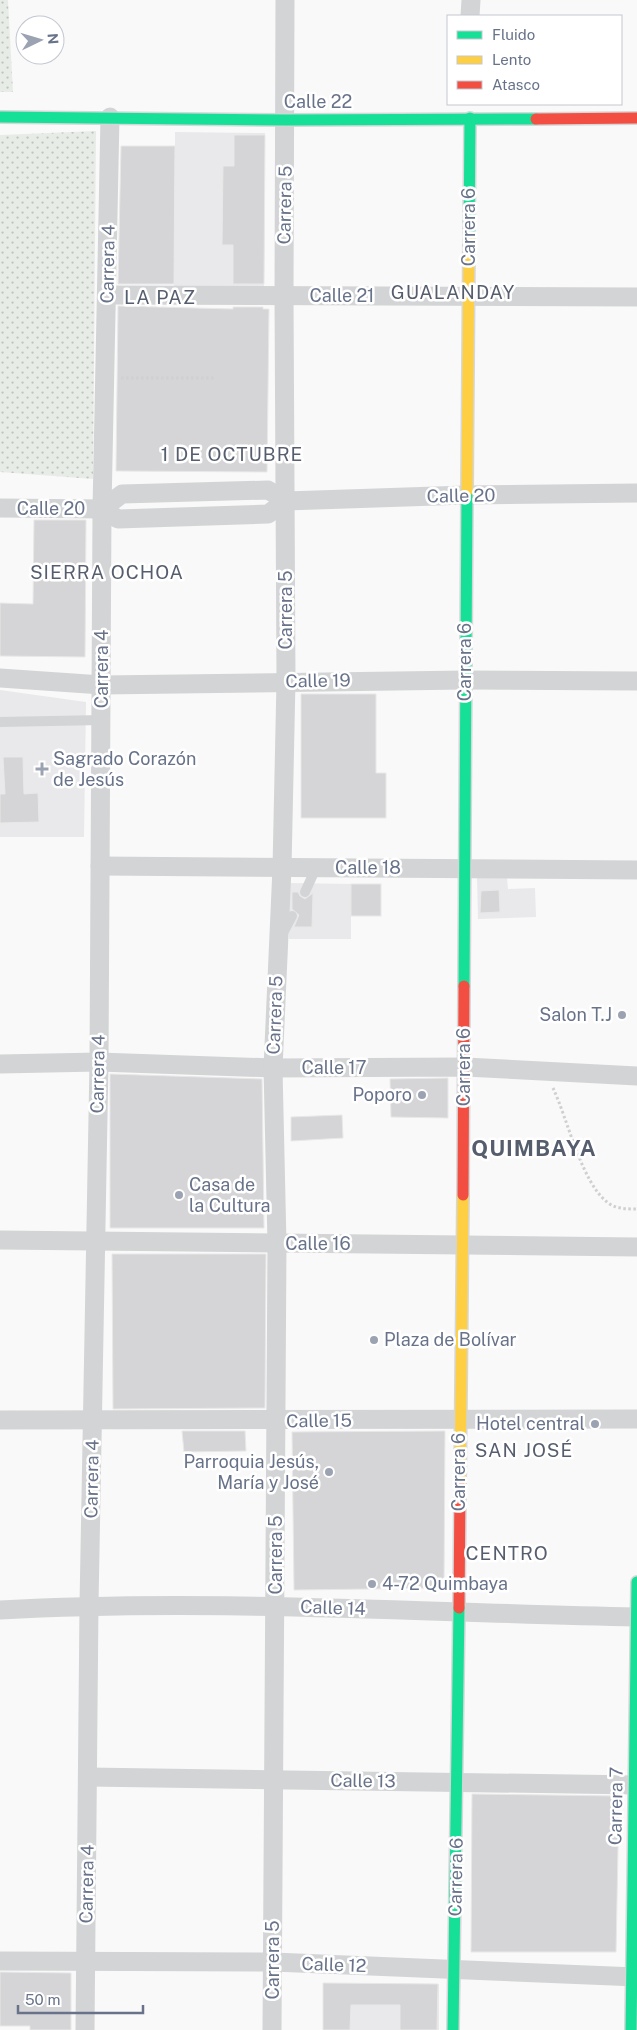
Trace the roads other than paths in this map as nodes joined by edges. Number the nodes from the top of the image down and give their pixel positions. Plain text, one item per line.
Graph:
1 (285, 0) edge
2 (470, 0) edge
3 (470, 15) edge
4 (470, 111) edge
5 (0, 117) edge
6 (110, 117) junction
7 (637, 118) edge
8 (286, 120) junction
9 (107, 295) junction
10 (284, 296) junction
11 (468, 296) junction
12 (637, 297) edge
13 (637, 493) edge
14 (466, 495) junction
15 (286, 502) junction
16 (0, 508) edge
17 (102, 509) junction
18 (0, 678) edge
19 (466, 680) junction
20 (637, 681) edge
21 (286, 682) junction
22 (102, 685) junction
23 (102, 720) junction
24 (0, 722) edge
25 (100, 866) junction
26 (282, 868) junction
27 (316, 868) junction
28 (464, 868) junction
29 (637, 870) edge
30 (305, 892) dead end
31 (292, 916) dead end
32 (278, 940) junction
33 (98, 1062) junction
34 (0, 1064) edge
35 (464, 1067) junction
36 (273, 1068) junction
37 (637, 1076) edge
38 (0, 1240) edge
39 (95, 1241) junction
40 (277, 1244) junction
41 (462, 1245) junction
42 (637, 1247) edge
43 (460, 1419) junction
44 (637, 1419) edge
45 (0, 1420) edge
46 (93, 1421) junction
47 (276, 1421) junction
48 (637, 1582) edge
49 (89, 1605) junction
50 (276, 1606) junction
51 (0, 1610) edge
52 (459, 1613) junction
53 (637, 1617) edge
54 (88, 1777) junction
55 (274, 1779) junction
56 (458, 1782) junction
57 (636, 1785) edge
58 (0, 1960) edge
59 (86, 1961) junction
60 (273, 1962) junction
61 (454, 1969) junction
62 (634, 1977) edge
63 (85, 2030) edge
64 (272, 2030) edge
65 (453, 2030) edge
66 (631, 2030) edge

1 - 8 street, Carrera 5
2 - 3 street
4 - 7 main road, Calle 22
4 - 8 main road, Calle 22
4 - 11 main road, Carrera 6
5 - 6 main road, Calle 22
6 - 8 main road, Calle 22
6 - 9 street, Carrera 4
8 - 10 street, Carrera 5
9 - 10 street, Calle 21
9 - 17 street, Carrera 4
10 - 11 street, Calle 21
10 - 15 street, Carrera 5
11 - 12 street, Calle 21
11 - 14 main road, Carrera 6
13 - 14 street, Calle 20
14 - 15 street, Calle 20
14 - 19 main road, Carrera 6
15 - 17 street, Calle 20
15 - 21 street, Carrera 5
16 - 17 street, Calle 20
17 - 22 street, Carrera 4
18 - 22 street, Calle 19
19 - 20 street, Calle 19
19 - 21 street, Calle 19
19 - 28 main road, Carrera 6
21 - 22 street, Calle 19
21 - 26 street, Carrera 5
22 - 23 street, Carrera 4
23 - 24 lane
23 - 25 street, Carrera 4
25 - 26 street, Calle 18
25 - 33 street, Carrera 4
26 - 27 street, Calle 18
26 - 32 street, Carrera 5
27 - 28 street, Calle 18
27 - 30 lane
28 - 29 street, Calle 18
28 - 35 main road, Carrera 6
31 - 32 lane
32 - 36 street, Carrera 5
33 - 34 street, Calle 17
33 - 36 street, Calle 17
33 - 39 street, Carrera 4
35 - 36 street, Calle 17
35 - 37 street, Calle 17
35 - 41 main road, Carrera 6
36 - 40 street, Carrera 5
38 - 39 street, Calle 16
39 - 40 street, Calle 16
39 - 46 street, Carrera 4
40 - 41 street, Calle 16
40 - 47 street, Carrera 5
41 - 42 street, Calle 16
41 - 43 main road, Carrera 6
43 - 44 street, Calle 15
43 - 47 street, Calle 15
43 - 52 main road, Carrera 6
45 - 46 street, Calle 15
46 - 47 street, Calle 15
46 - 49 street, Carrera 4
47 - 50 street, Carrera 5
48 - 53 main road, Carrera 7
49 - 50 street, Calle 14
49 - 51 street, Calle 14
49 - 54 street, Carrera 4
50 - 52 street, Calle 14
50 - 55 street, Carrera 5
52 - 53 street, Calle 14
52 - 56 main road, Carrera 6
53 - 57 main road, Carrera 7
54 - 55 street, Calle 13
54 - 59 street, Carrera 4
55 - 56 street, Calle 13
55 - 60 street, Carrera 5
56 - 57 street, Calle 13
56 - 61 main road, Carrera 6
57 - 62 main road, Carrera 7
58 - 59 street, Calle 12
59 - 60 street, Calle 12
59 - 63 street, Carrera 4
60 - 61 street, Calle 12
60 - 64 street, Carrera 5
61 - 62 street, Calle 12
61 - 65 main road, Carrera 6
62 - 66 main road, Carrera 7

